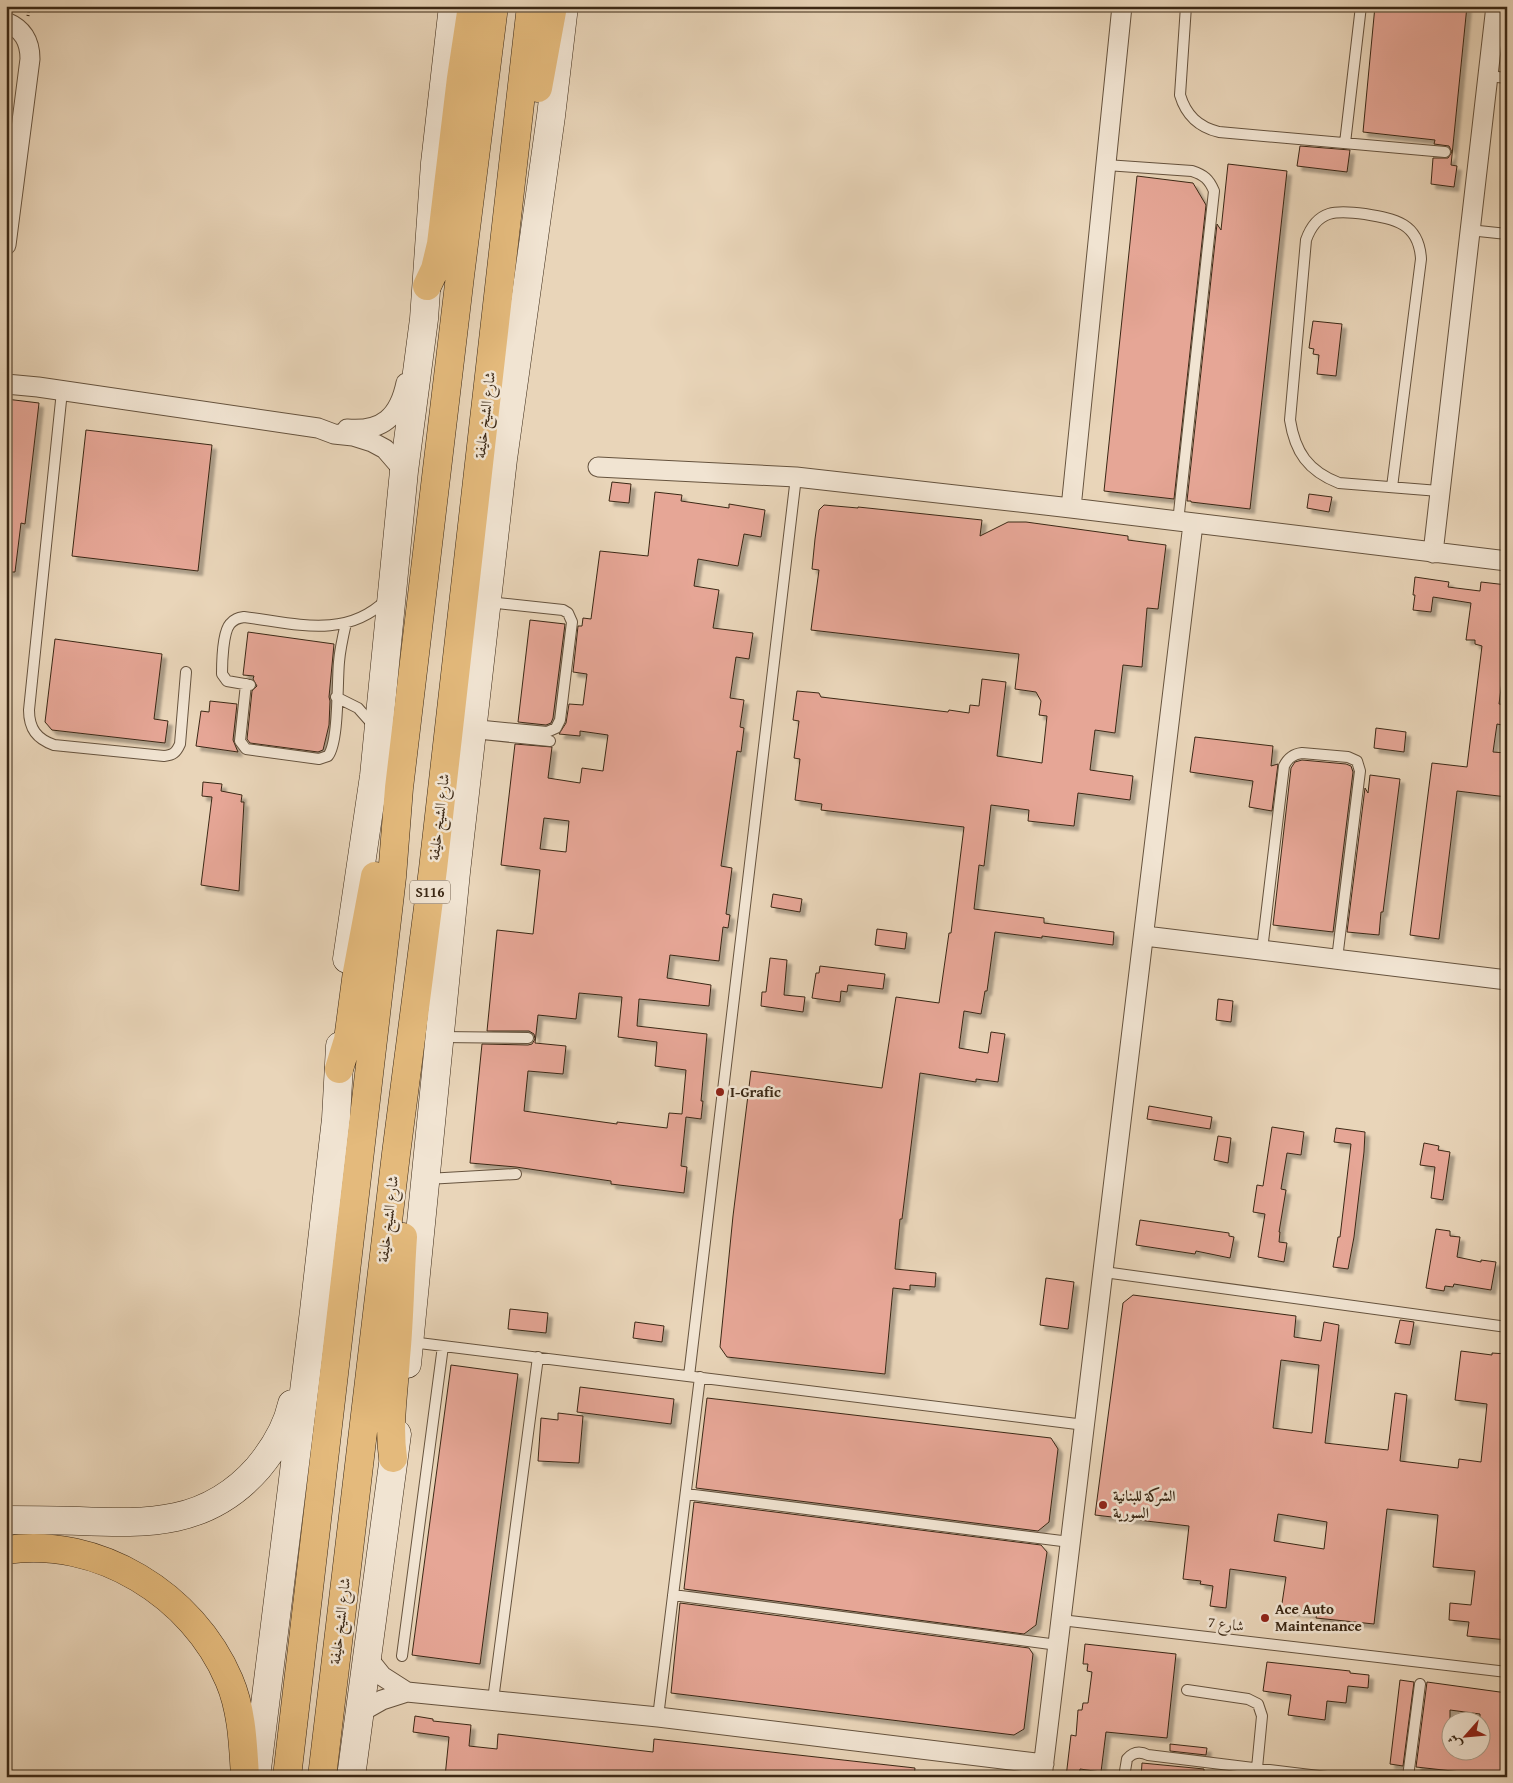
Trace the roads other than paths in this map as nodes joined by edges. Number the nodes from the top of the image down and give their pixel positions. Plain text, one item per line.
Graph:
1 (452, 6) edge
2 (472, 6) edge
3 (494, 6) edge
4 (531, 6) edge
5 (553, 6) edge
6 (564, 6) edge
7 (1122, 6) edge
8 (1186, 6) edge
9 (1361, 6) edge
10 (1496, 6) edge
11 (6, 22) edge
12 (1488, 76) junction
13 (1507, 78) edge
14 (1345, 143) junction
15 (1445, 152) dead end
16 (1106, 165) junction
17 (511, 188) junction
18 (1469, 230) junction
19 (1507, 234) edge
20 (6, 245) edge
21 (426, 286) junction
22 (424, 319) junction
23 (6, 384) edge
24 (62, 391) junction
25 (318, 428) junction
26 (598, 467) dead end
27 (404, 470) junction
28 (796, 477) junction
29 (1392, 487) junction
30 (1440, 491) junction
31 (1071, 508) junction
32 (1186, 523) junction
33 (1433, 553) junction
34 (1507, 562) edge
35 (392, 594) junction
36 (486, 602) junction
37 (346, 624) junction
38 (186, 672) dead end
39 (337, 698) junction
40 (472, 729) junction
41 (378, 732) junction
42 (550, 741) dead end
43 (399, 788) junction
44 (1145, 936) junction
45 (1262, 950) junction
46 (1337, 959) junction
47 (1507, 980) edge
48 (440, 1037) junction
49 (528, 1038) dead end
50 (339, 1069) junction
51 (396, 1154) junction
52 (516, 1174) dead end
53 (426, 1180) junction
54 (1104, 1272) junction
55 (314, 1311) junction
56 (1507, 1327) edge
57 (411, 1342) junction
58 (443, 1346) junction
59 (538, 1357) junction
60 (689, 1376) junction
61 (700, 1377) junction
62 (1085, 1425) junction
63 (393, 1458) junction
64 (686, 1494) junction
65 (6, 1520) edge
66 (1070, 1542) junction
67 (6, 1550) edge
68 (673, 1595) junction
69 (1061, 1620) junction
70 (1058, 1644) junction
71 (366, 1656) junction
72 (402, 1656) dead end
73 (1507, 1672) edge
74 (1420, 1684) dead end
75 (1187, 1690) dead end
76 (407, 1692) junction
77 (493, 1700) junction
78 (359, 1713) junction
79 (658, 1717) junction
80 (1043, 1771) edge
81 (1251, 1771) edge
82 (245, 1777) edge
83 (256, 1777) edge
84 (287, 1777) edge
85 (322, 1777) edge
86 (350, 1777) edge
87 (1124, 1777) edge
88 (1327, 1777) edge
89 (1408, 1777) edge

1 - 21 main road
2 - 21 main road
3 - 43 main road, S116
4 - 17 main road, شارع الشيخ خليفة / S116
5 - 17 main road
6 - 36 main road
7 - 16 street
8 - 14 lane
9 - 14 lane
10 - 12 street
11 - 20 street
12 - 13 lane
12 - 18 street
14 - 15 lane
16 - 31 street
16 - 32 lane
17 - 51 main road, شارع الشيخ خليفة / S116
18 - 19 lane
18 - 30 street
21 - 22 main road
22 - 25 street
22 - 27 main road
23 - 24 street
24 - 25 street
24 - 38 lane
25 - 27 street
26 - 28 street
27 - 35 main road
28 - 31 street
28 - 60 lane
29 - 29 lane
29 - 30 lane
30 - 33 street
31 - 32 street
32 - 33 street
32 - 44 street
33 - 34 street
35 - 37 lane
35 - 41 main road
36 - 40 main road
36 - 40 lane
37 - 39 lane
37 - 39 lane
39 - 41 lane
40 - 42 lane
40 - 48 main road
41 - 50 main road
43 - 50 main road
43 - 84 main road, S116
44 - 45 street
44 - 54 street
45 - 46 street
45 - 46 lane
46 - 47 street
48 - 49 lane
48 - 53 main road
50 - 55 main road
51 - 63 main road
51 - 85 main road, شارع الشيخ خليفة / S116
52 - 53 lane
53 - 57 main road
54 - 56 lane
54 - 62 street
55 - 65 main road
55 - 83 main road
57 - 58 lane
57 - 63 main road
58 - 59 lane
58 - 72 lane
59 - 60 lane
59 - 77 lane
60 - 61 lane
61 - 62 lane
61 - 64 lane
62 - 66 street
63 - 71 main road
64 - 66 lane
64 - 68 lane
66 - 69 street
67 - 82 main road
68 - 70 lane
68 - 79 lane
69 - 70 street
69 - 73 lane, شارع 7
70 - 80 street
71 - 76 street
71 - 78 main road
74 - 89 lane
75 - 81 lane
76 - 77 street
76 - 78 street
77 - 79 street
78 - 86 main road
79 - 80 street
81 - 87 lane
81 - 88 lane

